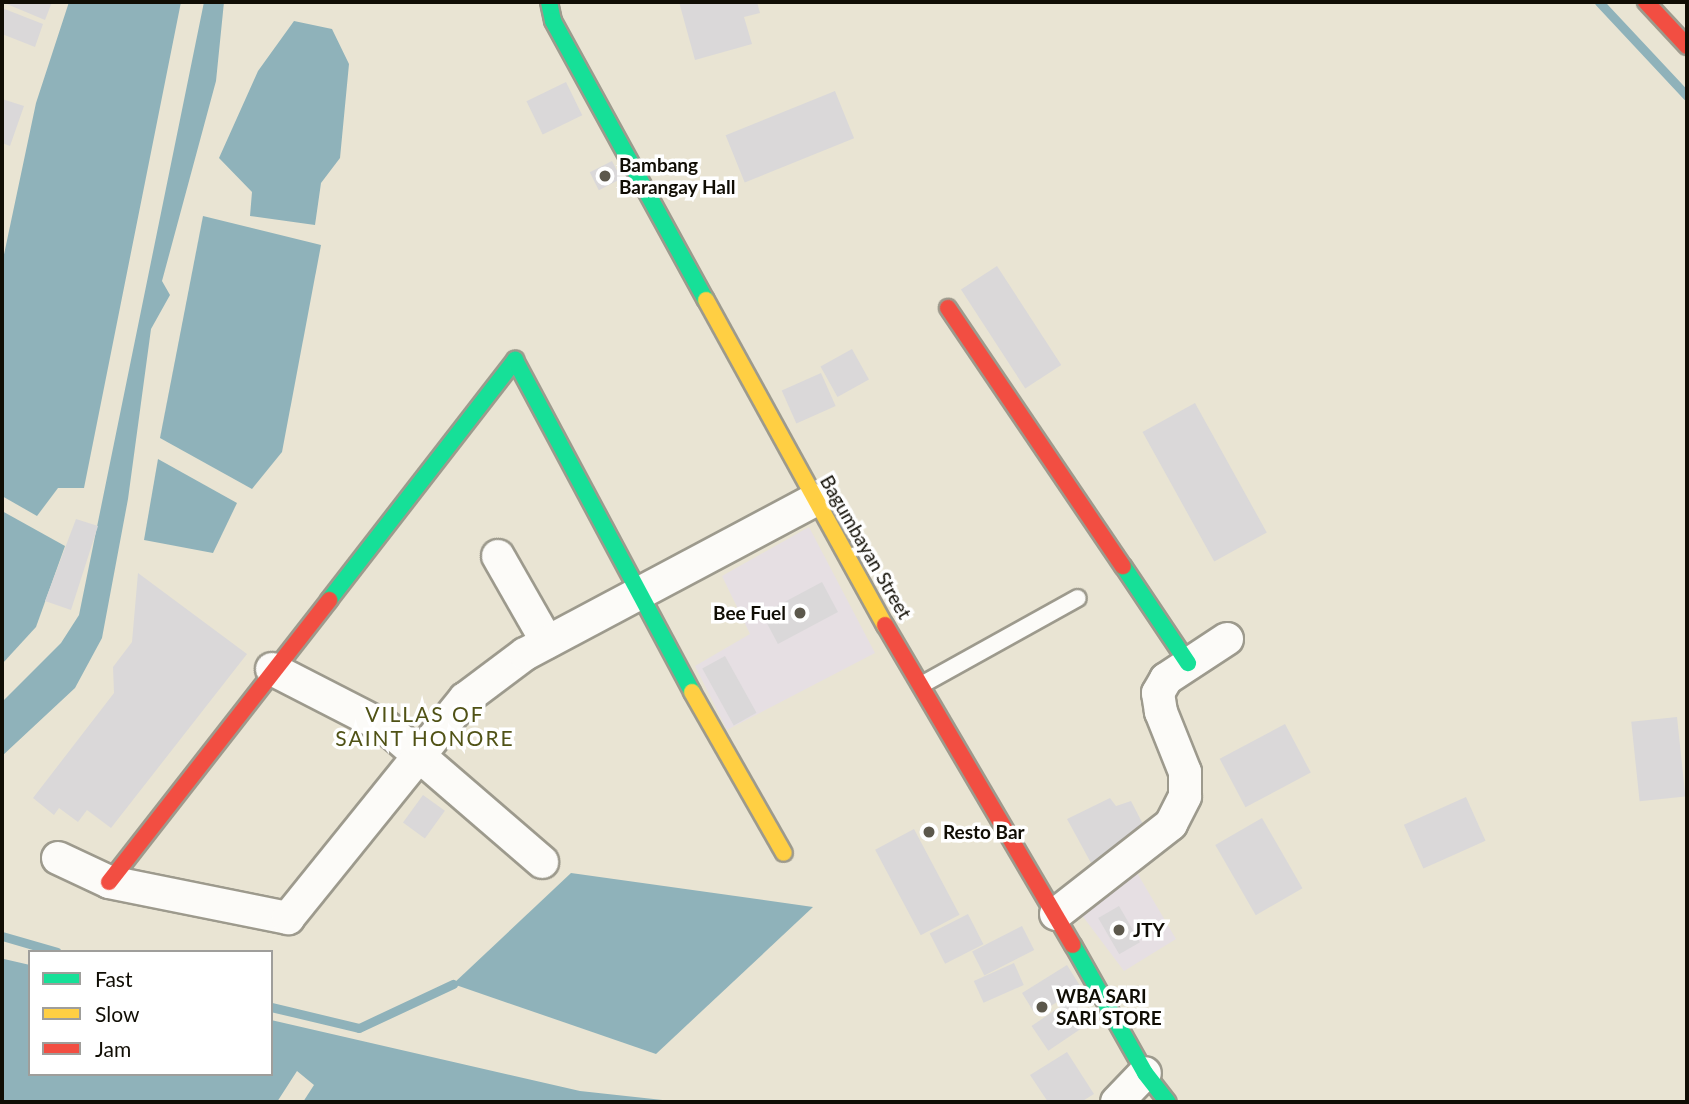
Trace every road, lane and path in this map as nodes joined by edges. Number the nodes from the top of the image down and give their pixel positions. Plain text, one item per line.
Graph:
1 (549, 2) edge
2 (1646, 2) edge
3 (1687, 46) edge
4 (948, 309) dead end
5 (815, 500) junction
6 (498, 556) dead end
7 (636, 595) junction
8 (1078, 598) dead end
9 (1227, 639) dead end
10 (547, 642) junction
11 (1188, 663) junction
12 (272, 669) junction
13 (921, 685) junction
14 (415, 755) junction
15 (784, 853) dead end
16 (58, 858) dead end
17 (542, 862) dead end
18 (109, 882) junction
19 (1056, 914) junction
20 (1145, 1073) junction
21 (1117, 1102) edge
22 (1168, 1102) edge

1 - 5 street, Bagumbayan Street
2 - 3 street
4 - 11 street
5 - 7 street
5 - 13 street, Bagumbayan Street
6 - 10 street
7 - 10 street
7 - 12 street
7 - 15 street
8 - 13 lane
9 - 11 street
10 - 14 street
11 - 19 street
12 - 14 street
12 - 18 street
13 - 19 street, Bagumbayan Street
14 - 17 street
14 - 18 street
16 - 18 street
19 - 20 street, Bagumbayan Street
20 - 21 street
20 - 22 street, Bagumbayan Street

